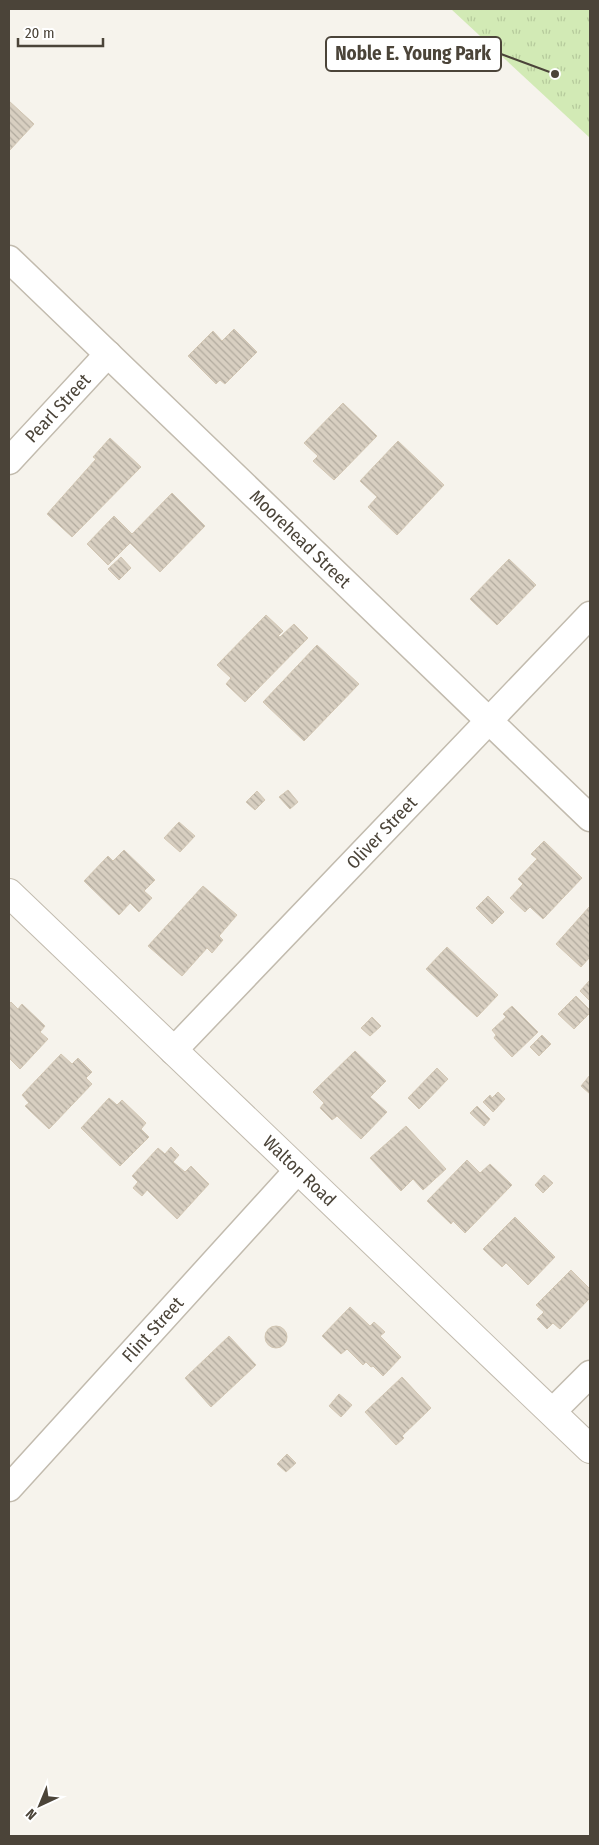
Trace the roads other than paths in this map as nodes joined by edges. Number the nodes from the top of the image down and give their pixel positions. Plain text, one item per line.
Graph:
1 (9, 259) edge
2 (108, 354) junction
3 (9, 461) edge
4 (590, 615) edge
5 (488, 721) junction
6 (590, 818) edge
7 (9, 893) edge
8 (173, 1051) junction
9 (297, 1170) junction
10 (590, 1374) edge
11 (552, 1412) junction
12 (590, 1449) edge
13 (9, 1488) edge

1 - 2 street, Moorehead Street
2 - 3 street, Pearl Street
2 - 5 street, Moorehead Street
4 - 5 street, Oliver Street
5 - 6 street, Moorehead Street
5 - 8 street, Oliver Street
7 - 8 street, Walton Road
8 - 9 street, Walton Road
9 - 11 street, Walton Road
9 - 13 street, Flint Street
10 - 11 street
11 - 12 street, Walton Road

